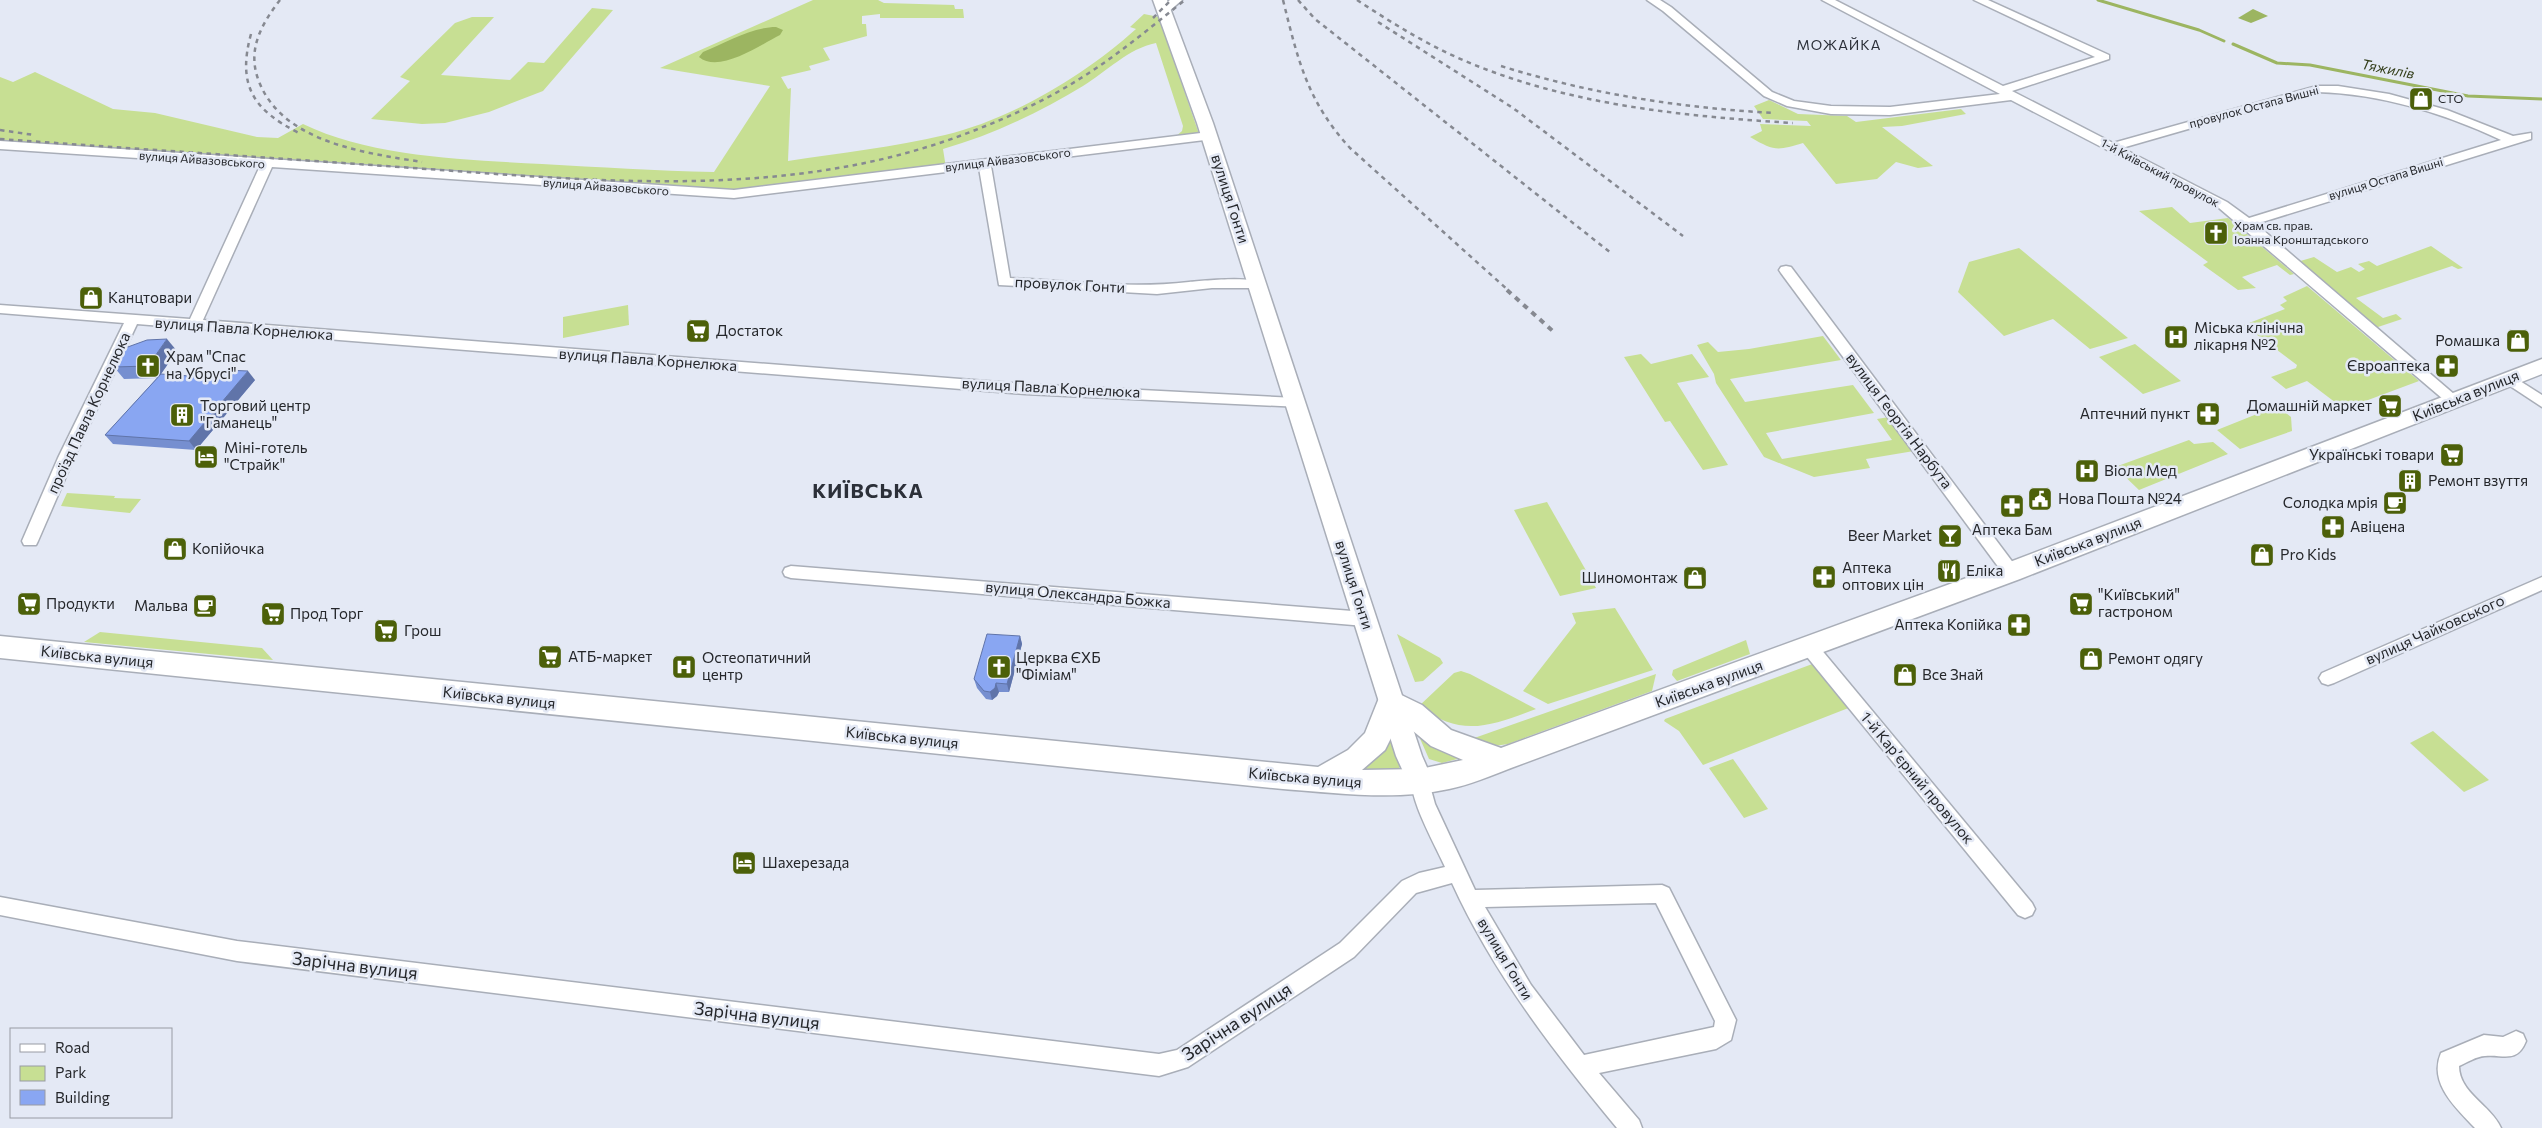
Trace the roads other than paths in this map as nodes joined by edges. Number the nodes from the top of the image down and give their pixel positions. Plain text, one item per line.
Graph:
1 (1652, 0) edge
2 (1827, 0) edge
3 (1979, 0) edge
4 (1167, 4) edge
5 (2008, 93) junction
6 (1209, 136) junction
7 (2526, 136) dead end
8 (2511, 140) junction
9 (0, 145) edge
10 (2112, 147) junction
11 (984, 163) junction
12 (267, 164) junction
13 (2246, 223) junction
14 (1786, 270) dead end
15 (1257, 285) junction
16 (0, 309) edge
17 (132, 320) junction
18 (194, 325) junction
19 (2542, 366) edge
20 (2509, 379) junction
21 (2455, 401) junction
22 (2542, 402) edge
23 (1296, 403) junction
24 (30, 541) dead end
25 (791, 572) dead end
26 (2012, 572) junction
27 (2542, 583) edge
28 (1365, 619) junction
29 (0, 647) edge
30 (1809, 647) junction
31 (2328, 678) dead end
32 (1392, 701) junction
33 (1501, 760) junction
34 (1320, 780) junction
35 (1420, 781) junction
36 (1456, 873) junction
37 (1470, 900) junction
38 (0, 906) edge
39 (2025, 909) dead end
40 (2516, 1041) dead end
41 (1579, 1066) junction
42 (1631, 1128) edge
43 (2490, 1128) edge

1 - 5 street
2 - 5 street, 1-й Київський провулок
3 - 5 street
4 - 6 street, вулиця Гонти
5 - 10 street, 1-й Київський провулок
6 - 11 street, вулиця Айвазовського
6 - 15 street, вулиця Гонти
7 - 8 street, вулиця Остапа Вишні
8 - 10 street, провулок Остапа Вишні
8 - 13 street, вулиця Остапа Вишні
9 - 12 street, вулиця Айвазовського
10 - 13 street, 1-й Київський провулок
11 - 12 street, вулиця Айвазовського
11 - 15 street, провулок Гонти
12 - 18 street
13 - 21 street, 1-й Київський провулок
14 - 26 street, вулиця Георгія Нарбута
15 - 23 street, вулиця Гонти
16 - 17 street, вулиця Павла Корнелюка
17 - 18 street, вулиця Павла Корнелюка
17 - 24 street, проїзд Павла Корнелюка
18 - 23 street, вулиця Павла Корнелюка
19 - 20 main road, Київська вулиця
20 - 21 main road, Київська вулиця
20 - 22 street
21 - 26 main road, Київська вулиця
23 - 28 street, вулиця Гонти
25 - 28 street, вулиця Олександра Божка
26 - 30 main road, Київська вулиця
27 - 31 street, вулиця Чайковського
28 - 32 street, вулиця Гонти
29 - 34 main road, Київська вулиця
30 - 33 main road, Київська вулиця
30 - 39 street, 1-й Карʼєрний провулок
32 - 33 main road
32 - 34 main road
32 - 35 street, вулиця Гонти
33 - 35 main road, Київська вулиця
34 - 35 main road, Київська вулиця
35 - 36 street, вулиця Гонти
36 - 37 street, вулиця Гонти
36 - 38 street, Зарічна вулиця
37 - 41 street, вулиця Гонти
37 - 41 street
40 - 43 street
41 - 42 street, вулиця Гонти

